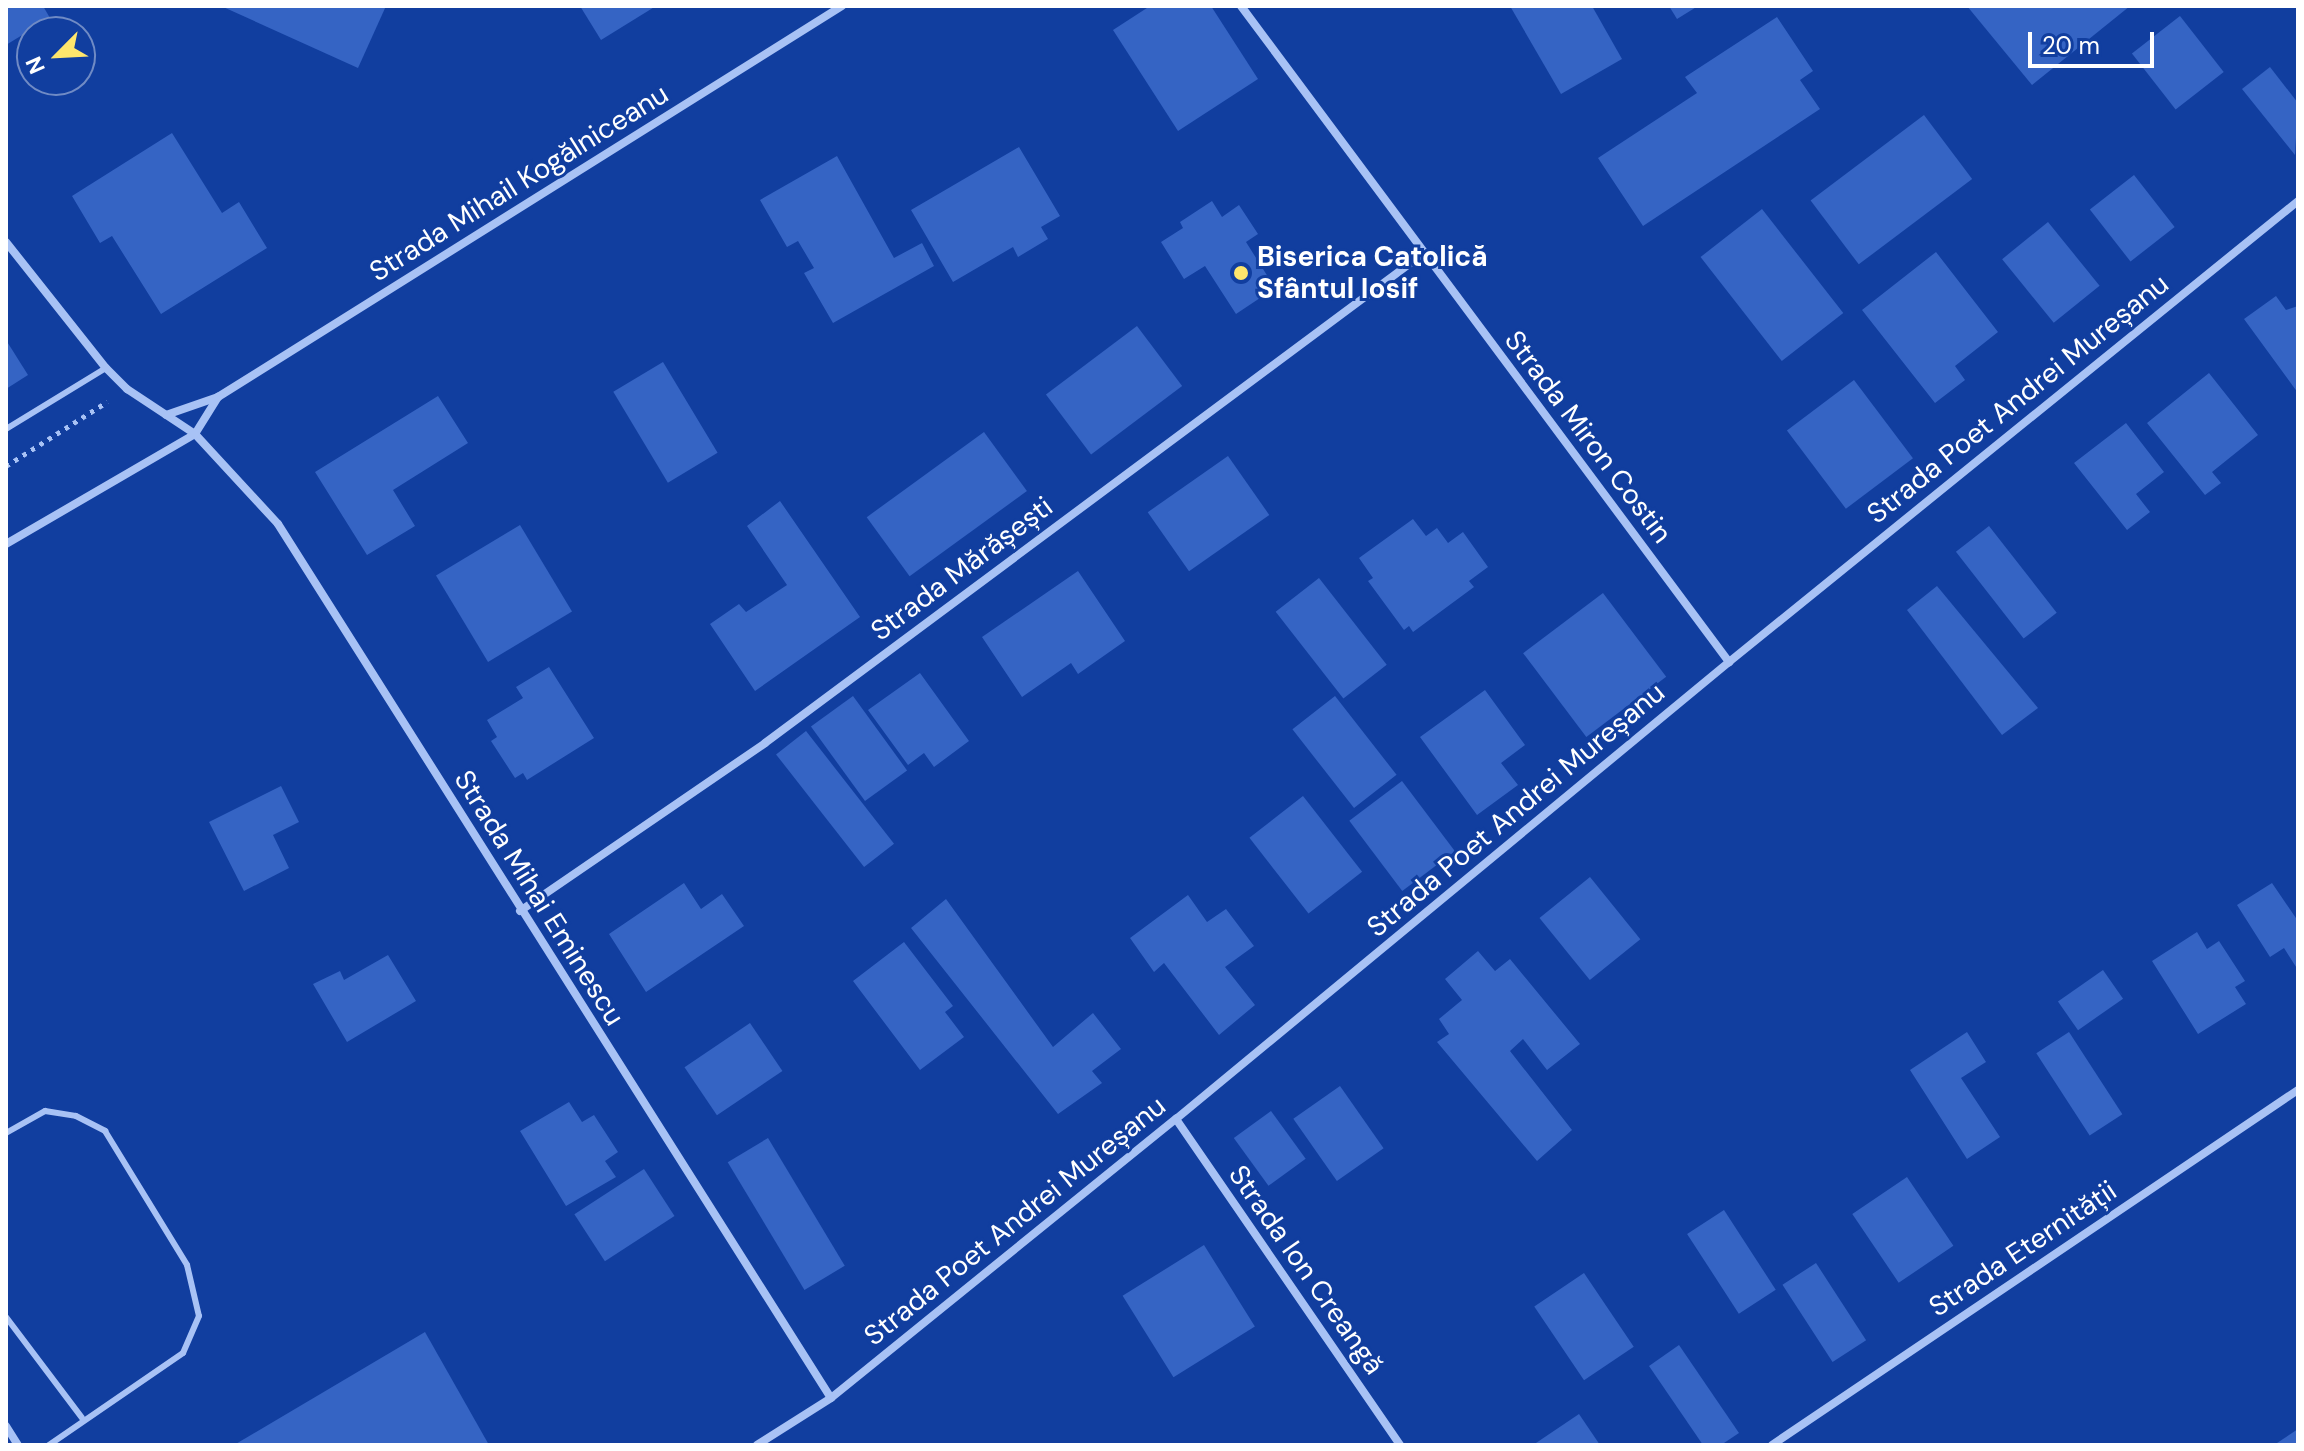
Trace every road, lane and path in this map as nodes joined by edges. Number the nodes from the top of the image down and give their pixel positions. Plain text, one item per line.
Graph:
1 (842, 6) edge
2 (1241, 6) edge
3 (2298, 201) edge
4 (6, 242) edge
5 (1424, 253) junction
6 (106, 368) junction
7 (127, 389) junction
8 (218, 397) junction
9 (166, 415) junction
10 (6, 429) edge
11 (195, 434) junction
12 (6, 466) edge
13 (6, 544) edge
14 (1729, 662) junction
15 (520, 911) junction
16 (2298, 1090) edge
17 (1176, 1119) junction
18 (6, 1133) edge
19 (6, 1317) edge
20 (831, 1398) junction
21 (82, 1418) junction
22 (6, 1426) edge
23 (18, 1445) edge
24 (49, 1445) edge
25 (757, 1445) edge
26 (1400, 1445) edge
27 (1772, 1445) edge

1 - 8 street, Strada Mihail Kogălniceanu
2 - 5 street, Strada Miron Costin
3 - 14 street, Strada Poet Andrei Mureșanu
4 - 6 street, Strada Mihai Eminescu
5 - 14 street, Strada Miron Costin
5 - 15 street, Strada Mărășești
6 - 7 street, Strada Mihai Eminescu
6 - 10 lane
7 - 9 street, Strada Mihai Eminescu
7 - 12 path
8 - 9 street, Strada Mihail Kogălniceanu
8 - 11 street, Strada Mihail Kogălniceanu
9 - 11 street, Strada Mihai Eminescu
11 - 13 street, Strada Mihail Kogălniceanu
11 - 15 street, Strada Mihai Eminescu
14 - 17 street, Strada Poet Andrei Mureșanu
15 - 20 street, Strada Mihai Eminescu
16 - 27 street, Strada Eternității
17 - 20 street, Strada Poet Andrei Mureșanu
17 - 26 street, Strada Ion Creangă
18 - 21 lane
19 - 21 lane
20 - 25 street, Strada Poet Andrei Mureșanu
21 - 24 lane
22 - 23 street

